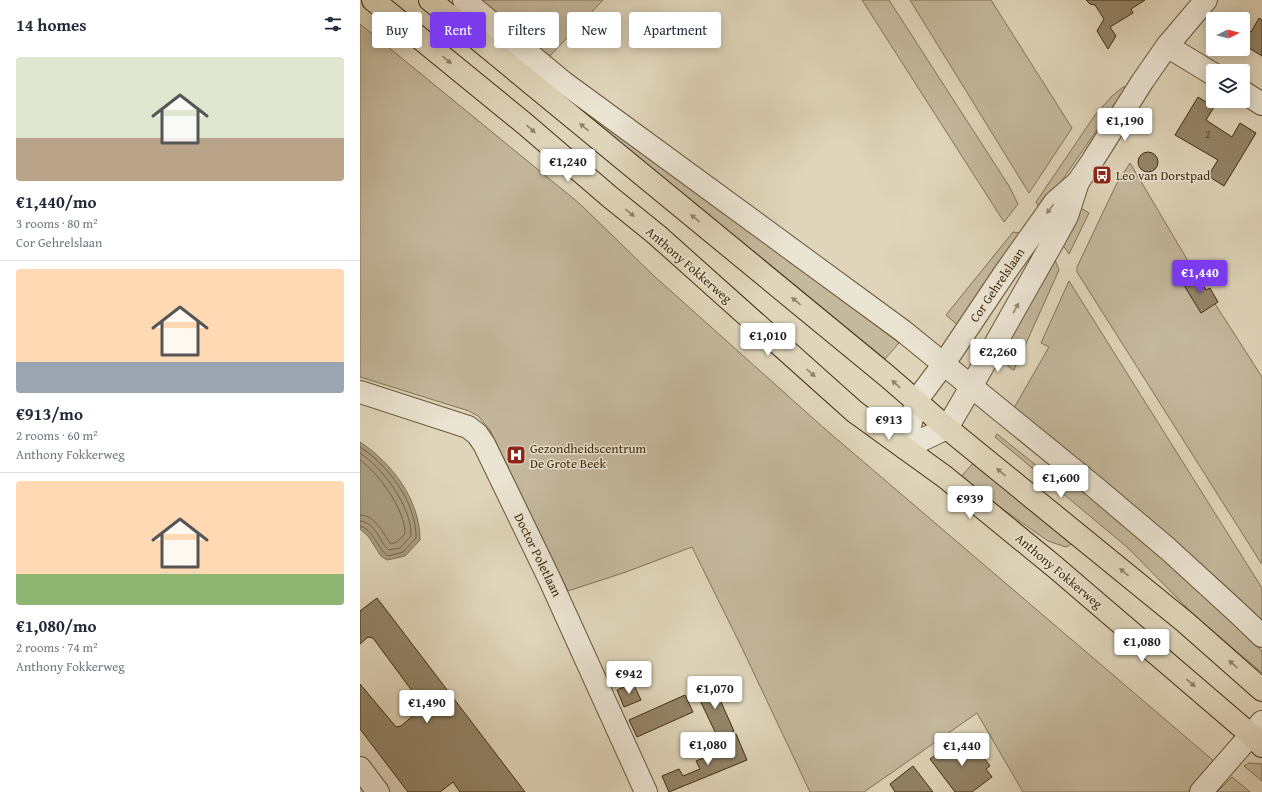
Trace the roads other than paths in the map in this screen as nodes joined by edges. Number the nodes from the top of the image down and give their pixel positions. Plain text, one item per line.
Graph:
1 (373, 0) edge
2 (430, 0) edge
3 (464, 0) edge
4 (1206, 0) edge
5 (1167, 46) junction
6 (1206, 70) edge
7 (1250, 96) edge
8 (1262, 104) edge
9 (1078, 182) junction
10 (943, 365) junction
11 (971, 387) junction
12 (360, 392) edge
13 (916, 401) junction
14 (946, 428) junction
15 (905, 448) junction
16 (1262, 636) edge
17 (1262, 690) edge
18 (1258, 734) edge
19 (360, 768) edge
20 (378, 792) edge
21 (646, 792) edge
22 (1201, 792) edge

1 -> 15 main road, Anthony Fokkerweg
13 -> 2 main road
3 - 10 street
4 - 5 street, Cor Gehrelslaan
5 - 6 street
5 - 9 street, Cor Gehrelslaan
7 - 8 street
9 -> 10 street, Cor Gehrelslaan
11 -> 9 street, Cor Gehrelslaan
10 - 11 street
10 - 13 street, Cor Gehrelslaan
11 - 14 street, Cor Gehrelslaan
11 - 16 street
12 - 21 street, Doctor Poletlaan
13 - 14 main road
13 - 15 street, Cor Gehrelslaan
14 - 15 street
17 -> 14 main road
15 -> 18 main road, Anthony Fokkerweg
18 - 22 street
19 - 20 street

